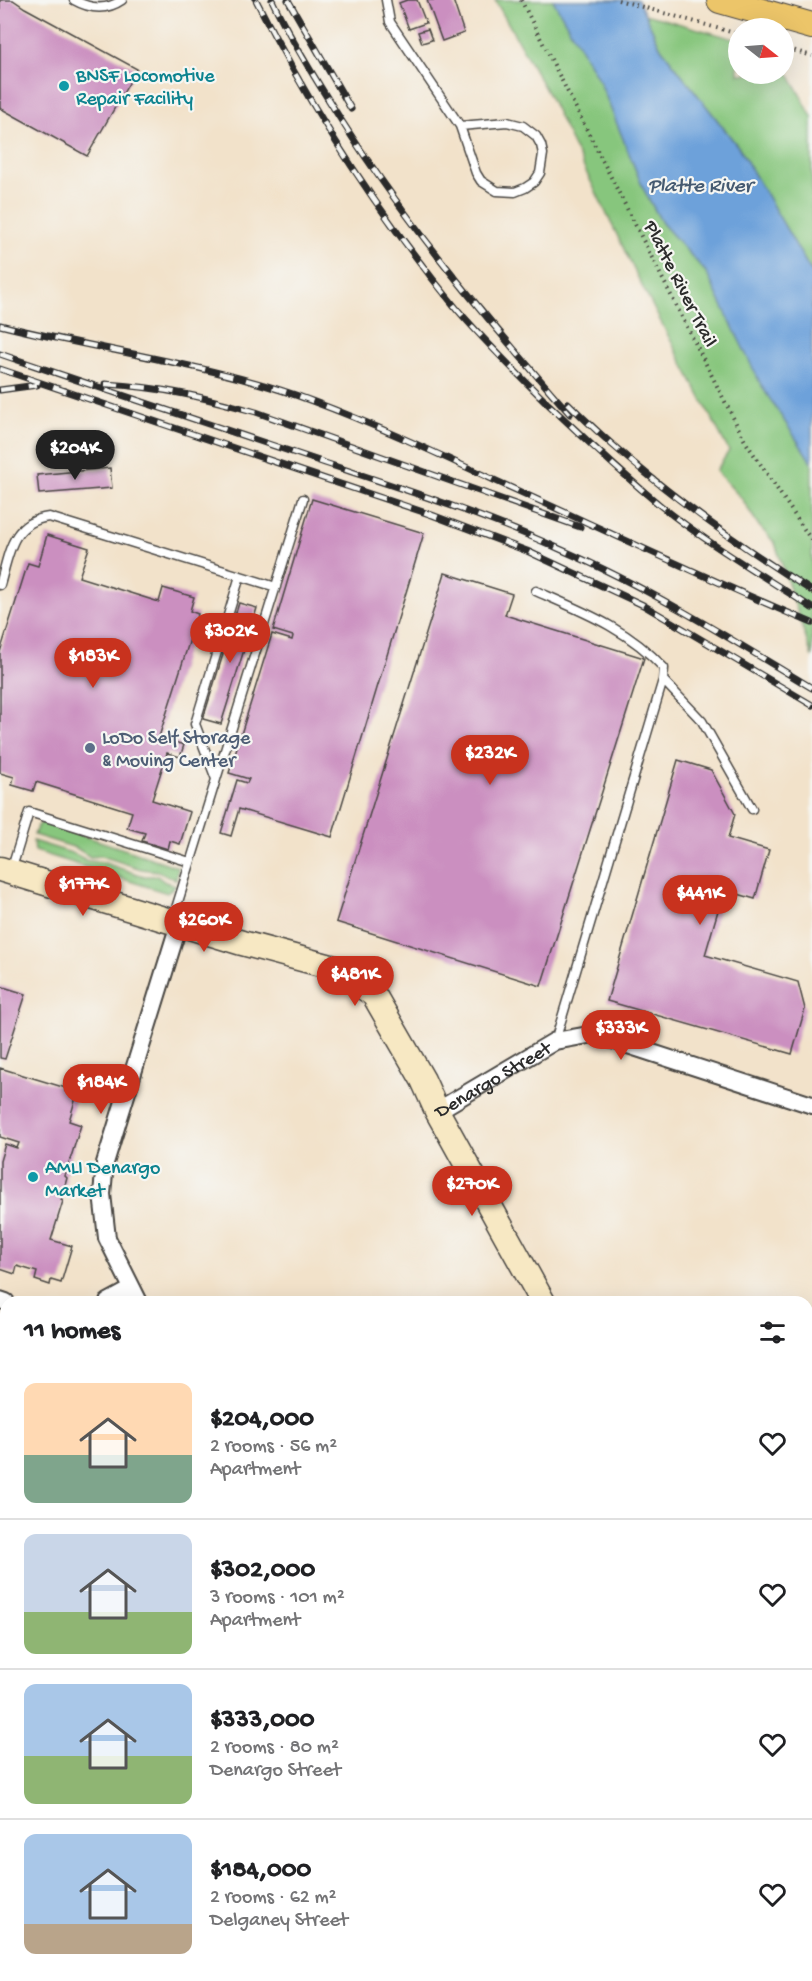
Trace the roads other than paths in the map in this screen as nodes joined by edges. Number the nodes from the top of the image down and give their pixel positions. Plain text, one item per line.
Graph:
1 (74, 0) edge
2 (122, 0) edge
3 (386, 0) edge
4 (720, 0) edge
5 (812, 26) edge
6 (460, 126) junction
7 (303, 499) dead end
8 (240, 576) junction
9 (0, 585) edge
10 (276, 586) junction
11 (536, 591) dead end
12 (663, 680) junction
13 (216, 779) junction
14 (752, 809) dead end
15 (190, 862) junction
16 (5, 871) edge
17 (175, 923) junction
18 (555, 1041) junction
19 (812, 1105) edge
20 (437, 1111) junction
21 (135, 1295) edge
22 (540, 1296) edge

1 - 2 lane
3 - 6 lane
4 - 5 main road
6 - 6 lane
7 - 10 lane
8 - 9 lane
8 - 10 lane
8 - 13 lane
10 - 13 lane
11 - 12 lane
12 - 14 lane
12 - 18 lane
13 - 15 lane
15 - 16 lane
15 - 17 lane
16 - 17 street, Denargo Street
17 - 20 street, Denargo Street
17 - 21 street
18 - 19 street, Denargo Street
18 - 20 street, Denargo Street
20 - 22 street

